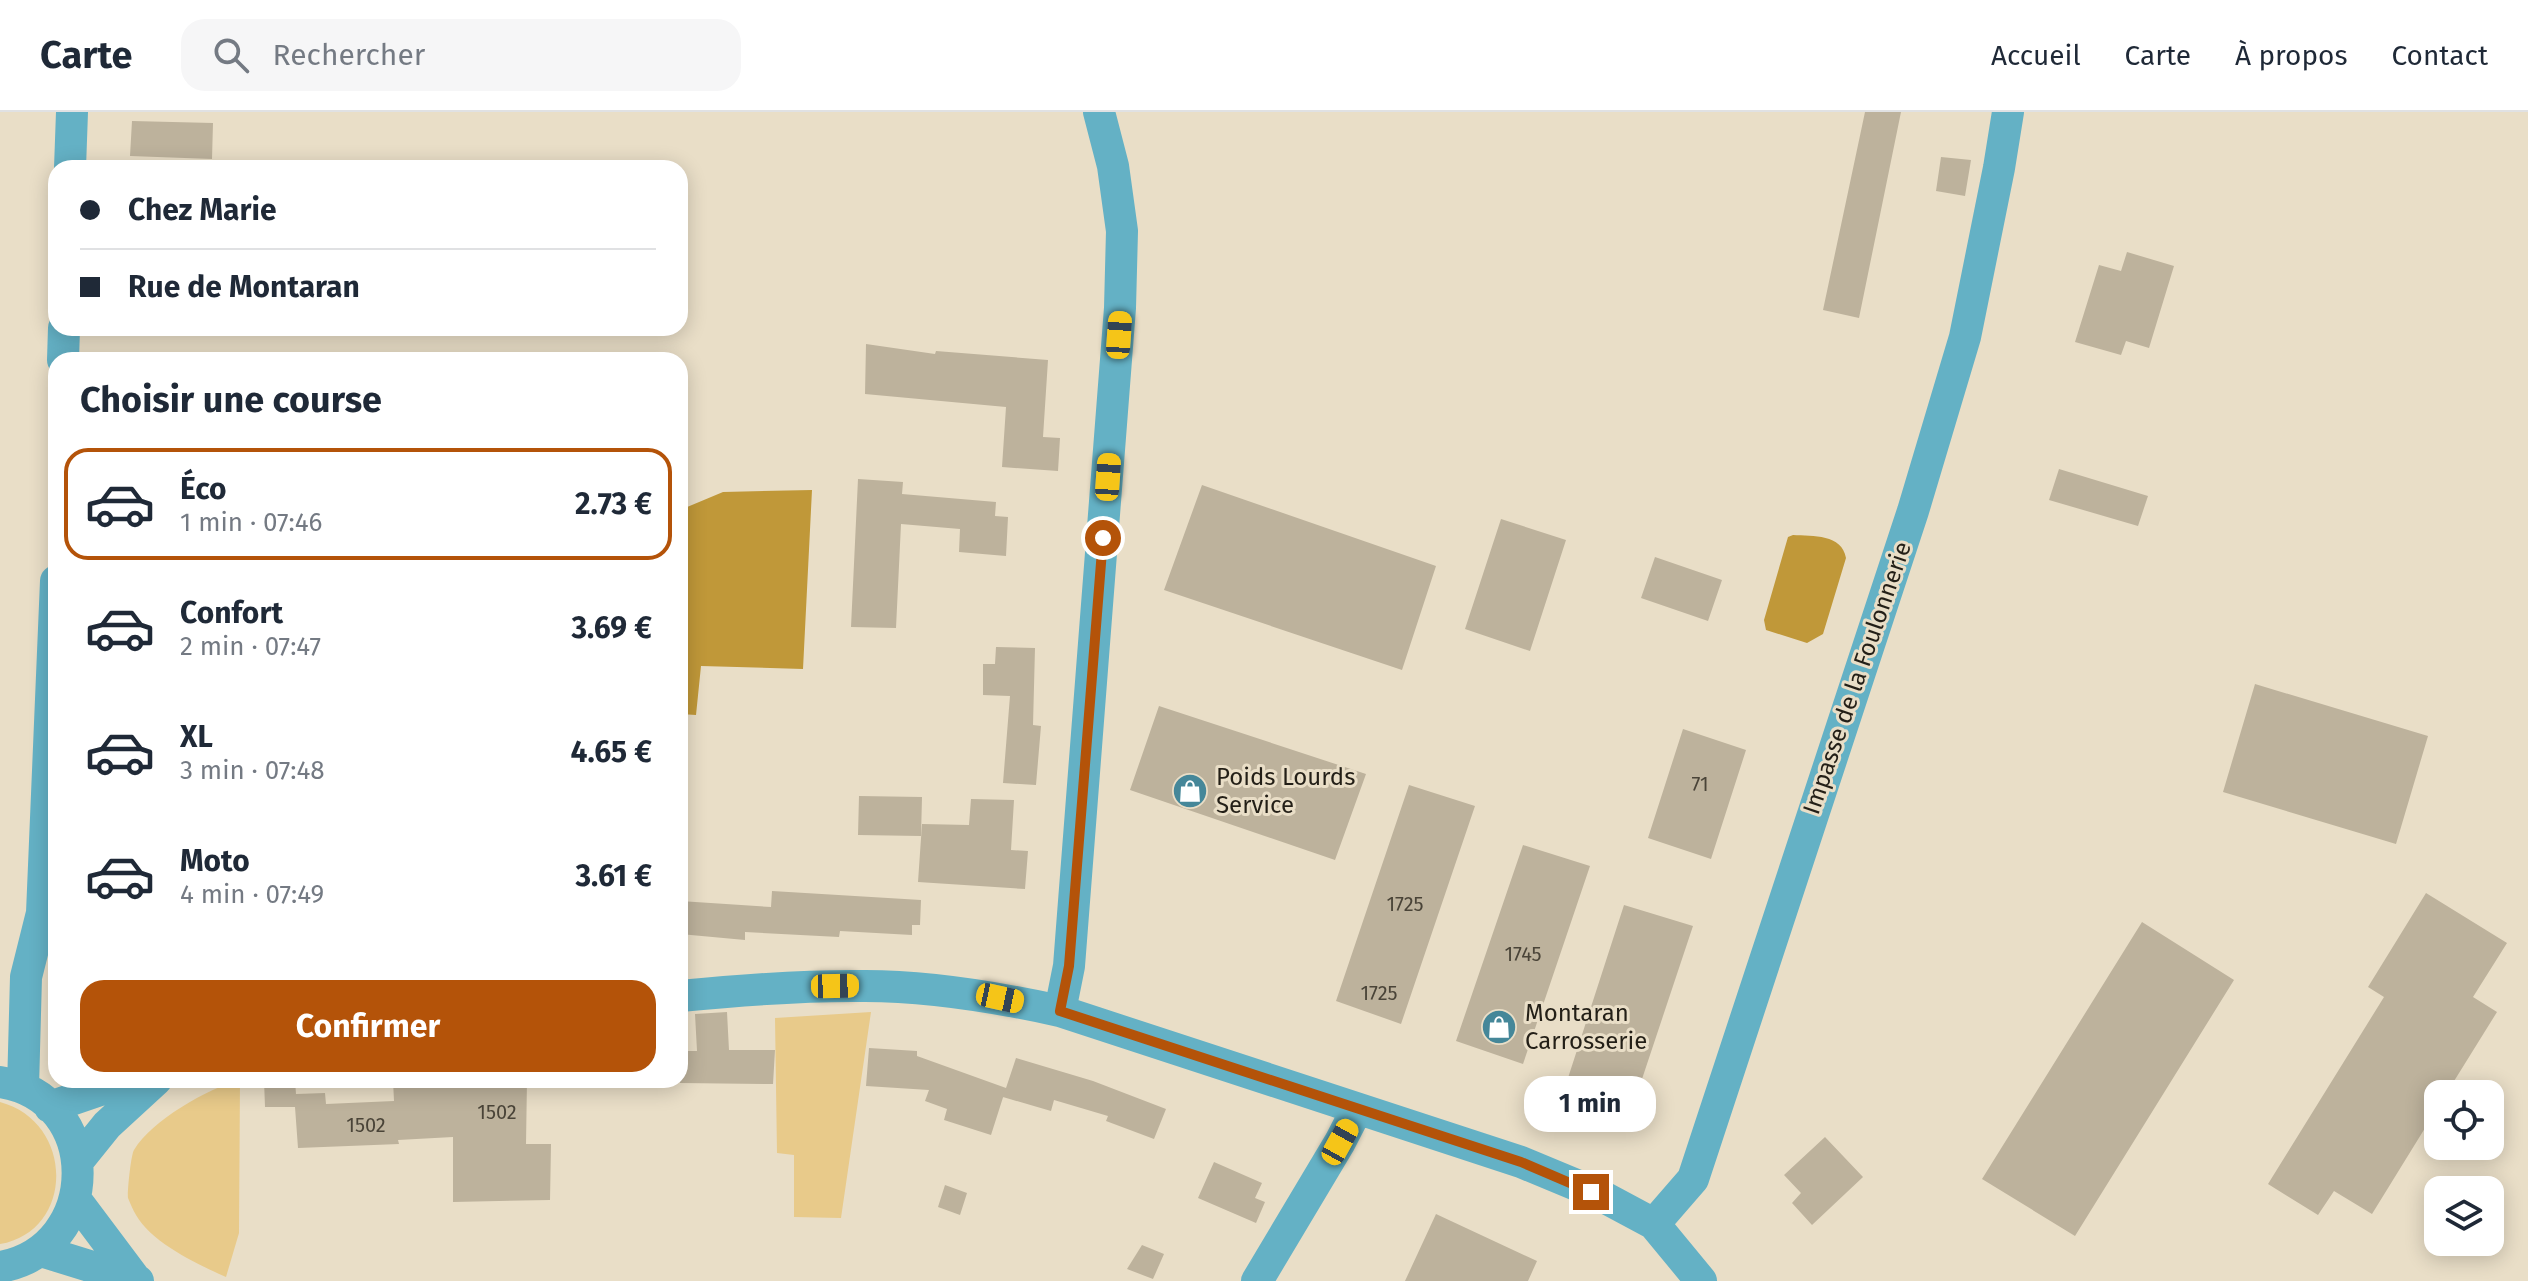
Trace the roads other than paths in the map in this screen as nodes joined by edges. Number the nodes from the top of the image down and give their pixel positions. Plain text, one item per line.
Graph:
1 (72, 112) edge
2 (1099, 112) edge
3 (2008, 112) edge
4 (70, 160) edge
5 (48, 771) edge
6 (26, 977) junction
7 (688, 995) edge
8 (1060, 1011) junction
9 (0, 1017) edge
10 (12, 1085) edge
11 (106, 1088) edge
12 (147, 1088) edge
13 (50, 1107) junction
14 (1357, 1109) junction
15 (78, 1161) junction
16 (76, 1200) junction
17 (1654, 1224) junction
18 (41, 1251) junction
19 (0, 1267) edge
20 (137, 1281) edge
21 (1257, 1281) edge
22 (1701, 1281) edge

1 - 4 street
2 - 8 street
3 - 17 street, Impasse de la Foulonnerie
5 - 6 street
6 - 9 street
6 - 10 street
7 - 8 street
8 - 14 street
10 - 13 street
11 - 13 street
12 - 15 street
13 - 15 street
14 - 17 street
14 - 21 street
15 - 16 street
16 - 18 street
16 - 20 street
17 - 22 street
18 - 19 street
18 - 20 street

